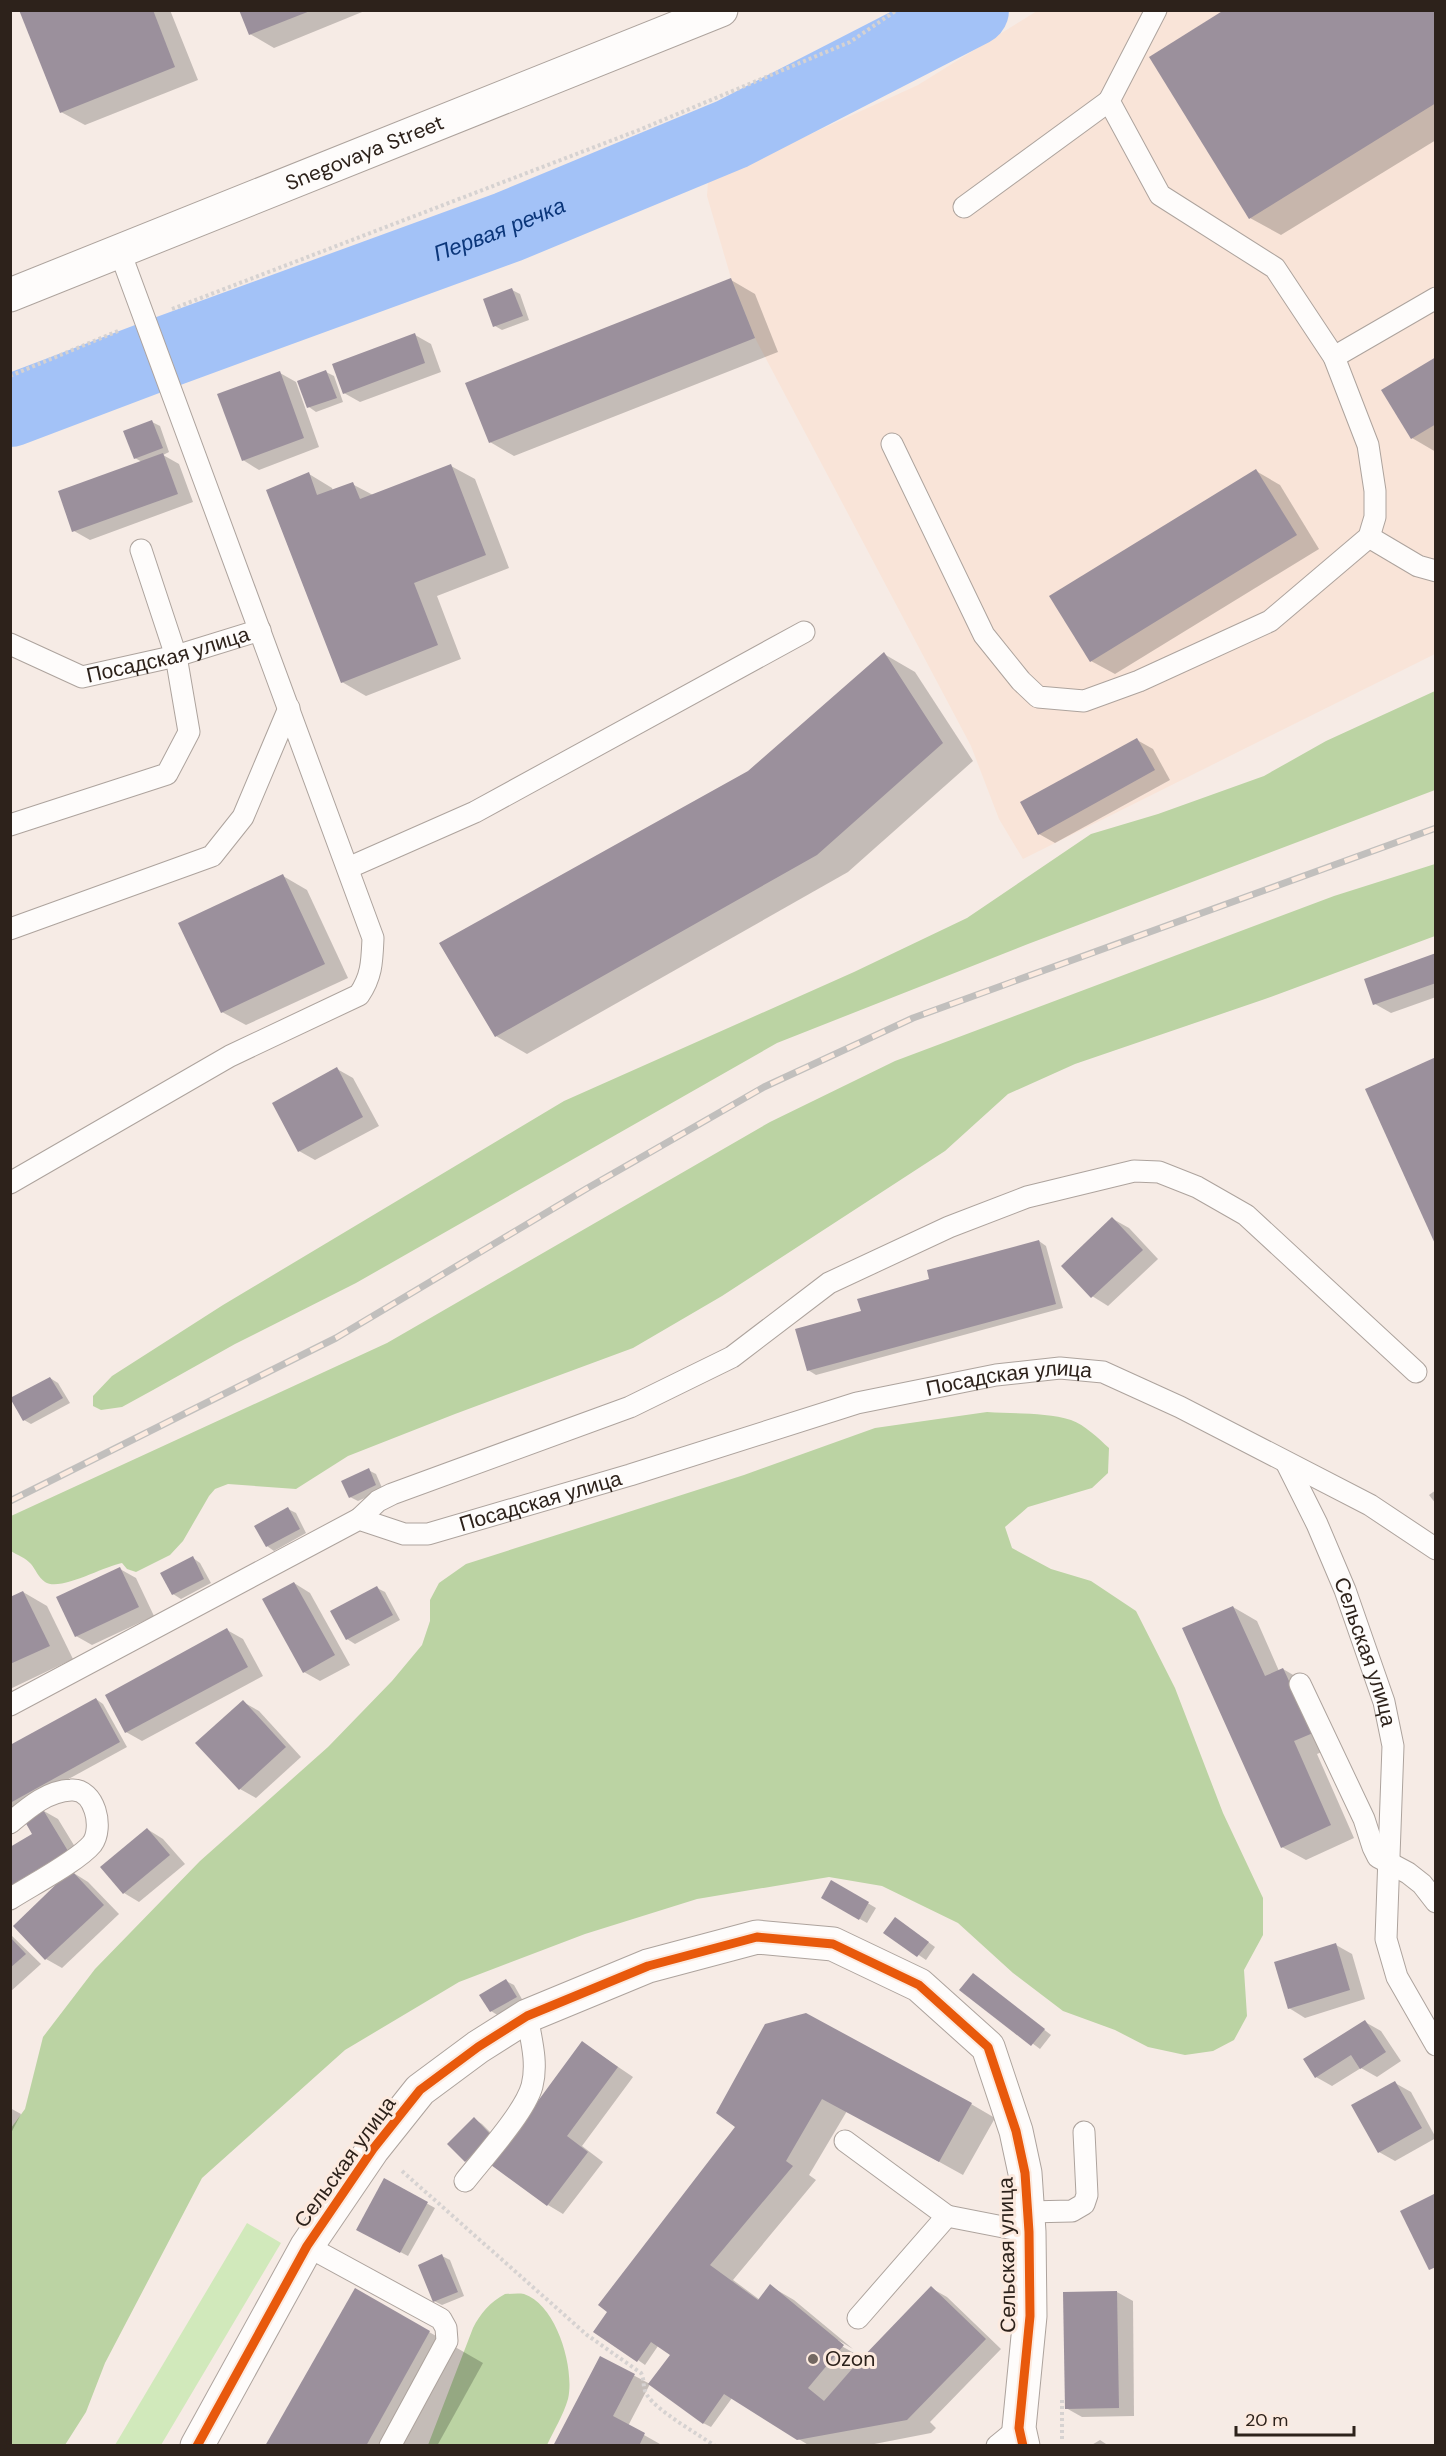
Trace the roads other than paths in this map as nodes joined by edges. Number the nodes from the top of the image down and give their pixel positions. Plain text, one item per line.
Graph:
1 (721, 10) edge
2 (1156, 10) edge
3 (1109, 101) junction
4 (964, 207) dead end
5 (120, 252) junction
6 (10, 295) edge
7 (1436, 298) edge
8 (1334, 357) junction
9 (892, 444) dead end
10 (1369, 537) junction
11 (141, 550) dead end
12 (1436, 571) edge
13 (260, 630) junction
14 (804, 632) dead end
15 (10, 644) edge
16 (176, 656) junction
17 (288, 708) junction
18 (10, 825) edge
19 (348, 868) junction
20 (10, 928) edge
21 (10, 1183) edge
22 (1416, 1372) dead end
23 (1287, 1464) junction
24 (359, 1519) junction
25 (1436, 1550) edge
26 (1300, 1684) dead end
27 (10, 1705) edge
28 (10, 1823) edge
29 (1387, 1863) junction
30 (10, 1899) edge
31 (1436, 1902) edge
32 (527, 2016) junction
33 (1436, 2045) edge
34 (1084, 2132) dead end
35 (844, 2141) dead end
36 (465, 2181) dead end
37 (947, 2216) junction
38 (1028, 2222) junction
39 (307, 2246) junction
40 (858, 2318) dead end
41 (1013, 2440) edge
42 (197, 2445) edge
43 (390, 2445) edge

1 - 5 street, Snegovaya Street
2 - 3 lane
3 - 4 lane
3 - 8 lane
5 - 6 street, Snegovaya Street
5 - 13 lane
7 - 8 lane
8 - 10 lane
9 - 10 lane
10 - 12 lane
11 - 16 lane
13 - 16 lane, Посадская улица
13 - 17 lane
14 - 19 lane
15 - 16 lane, Посадская улица
16 - 18 lane
17 - 19 lane
17 - 20 lane
19 - 21 lane
22 - 24 lane
23 - 24 lane, Посадская улица
23 - 25 lane
23 - 29 lane, Сельская улица
24 - 27 lane
26 - 29 lane
28 - 30 lane
29 - 31 lane
29 - 33 lane, Сельская улица
32 - 36 lane
32 - 38 street, Сельская улица
32 - 39 street, Сельская улица
34 - 38 lane
35 - 37 lane
37 - 38 lane
37 - 40 lane
38 - 41 street, Сельская улица
39 - 42 street, Сельская улица
39 - 43 lane

